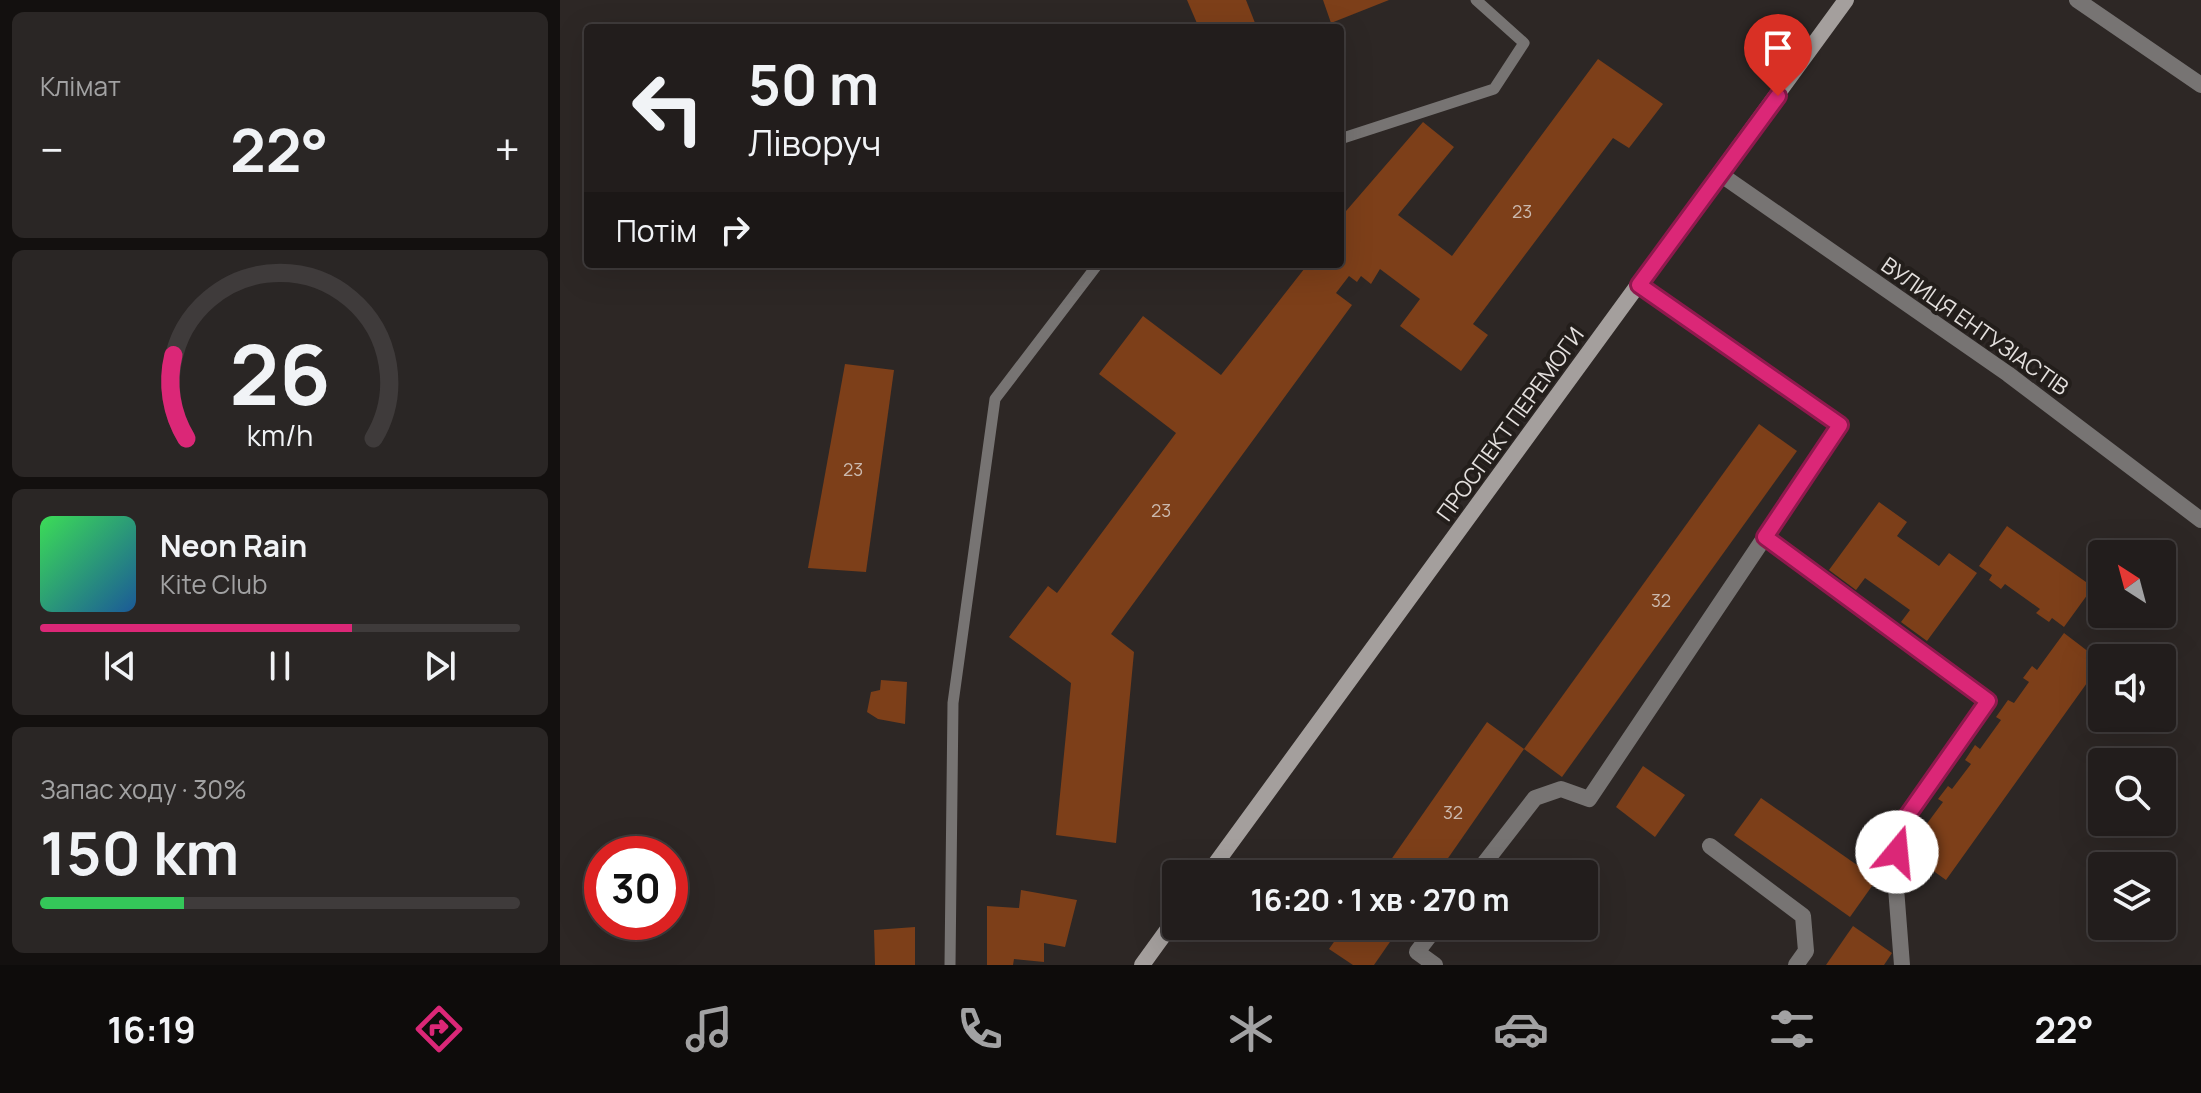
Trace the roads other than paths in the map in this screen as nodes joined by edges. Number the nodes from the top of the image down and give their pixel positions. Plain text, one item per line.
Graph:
1 (1476, 0) edge
2 (1846, 0) edge
3 (2077, 0) edge
4 (2201, 85) edge
5 (1344, 138) edge
6 (1720, 174) junction
7 (1095, 268) edge
8 (1639, 285) junction
9 (2201, 520) edge
10 (1765, 537) junction
11 (1710, 846) dead end
12 (1218, 860) edge
13 (1487, 860) edge
14 (1162, 937) edge
15 (1426, 940) edge
16 (950, 965) edge
17 (1142, 965) edge
18 (1435, 965) edge
19 (1796, 965) edge
20 (1902, 965) edge

1 - 5 lane
2 - 6 main road, ПРОСПЕКТ ПЕРЕМОГИ
3 - 4 street
6 - 8 main road, ПРОСПЕКТ ПЕРЕМОГИ
6 - 9 street, ВУЛИЦЯ ЕНТУЗІАСТІВ
7 - 16 lane
8 - 10 street
8 - 12 main road, ПРОСПЕКТ ПЕРЕМОГИ
10 - 13 street
10 - 20 street
11 - 19 street
14 - 17 main road
15 - 18 street

